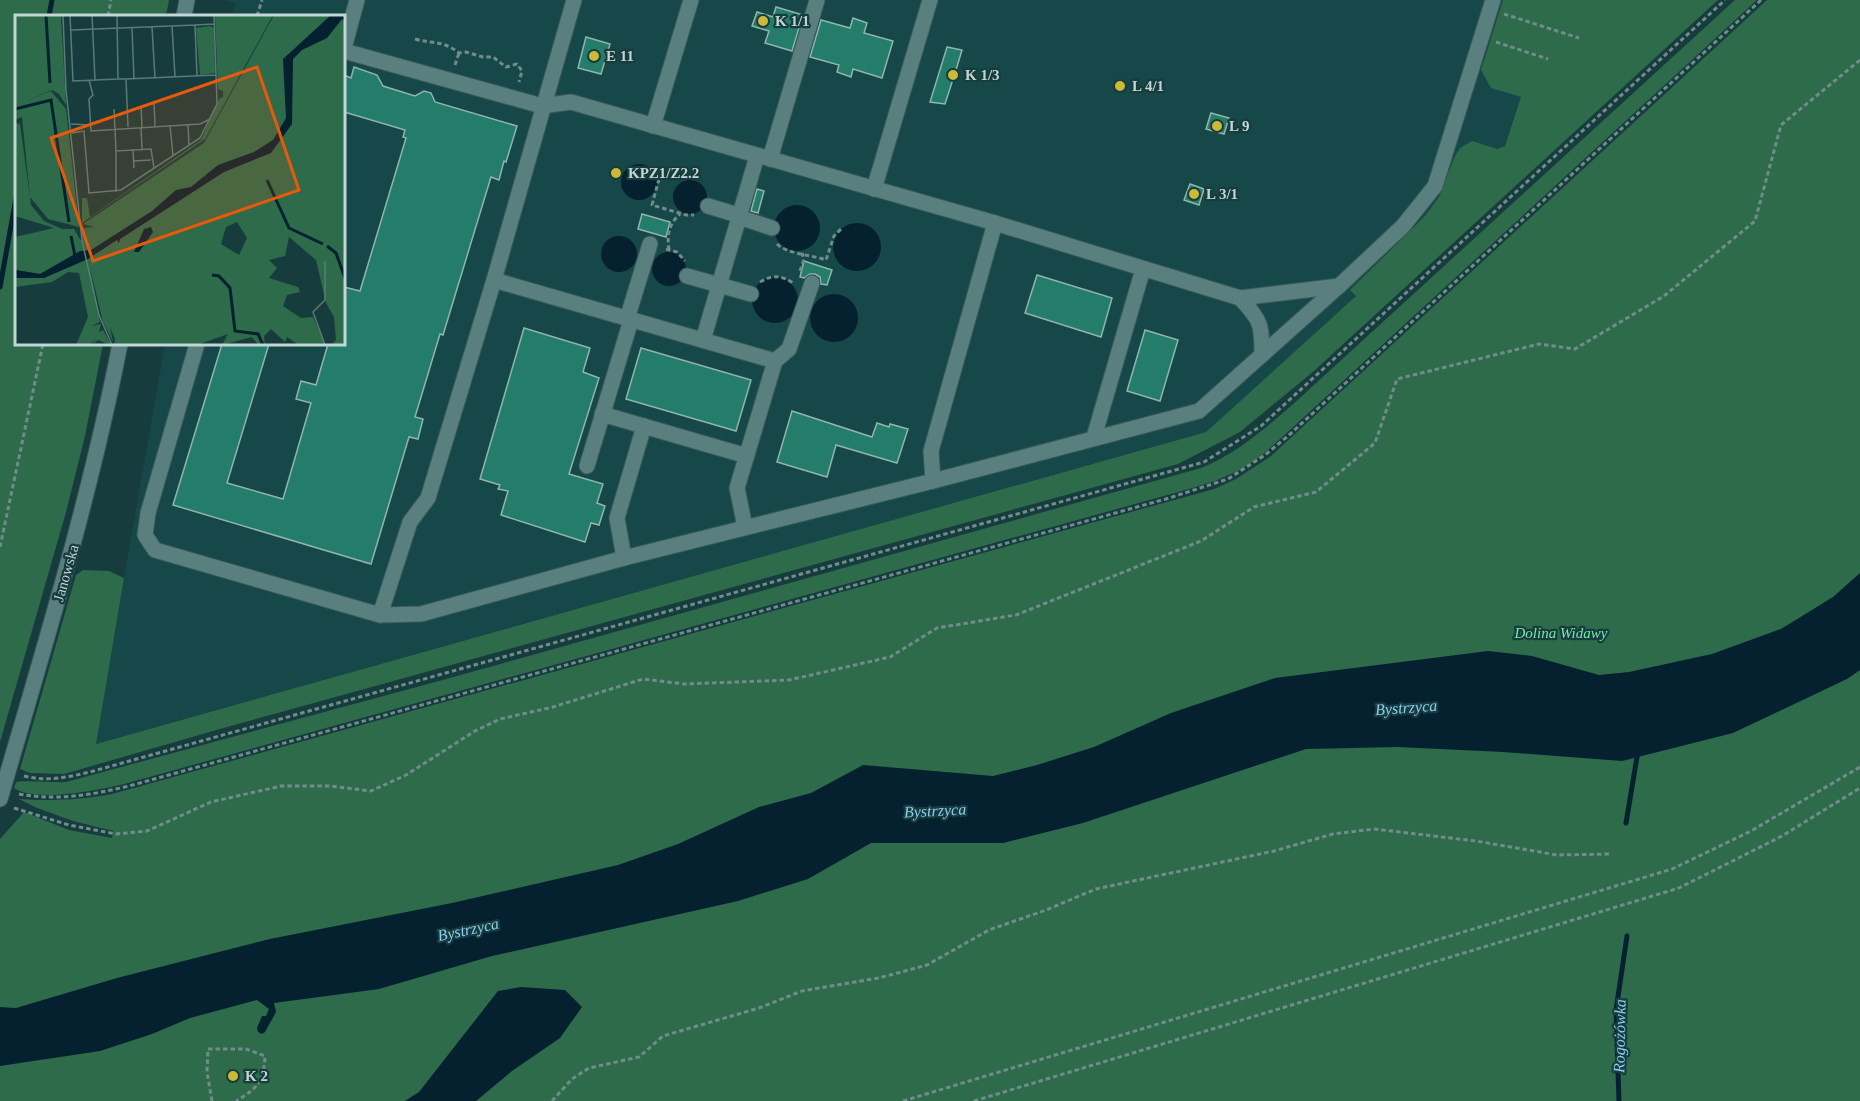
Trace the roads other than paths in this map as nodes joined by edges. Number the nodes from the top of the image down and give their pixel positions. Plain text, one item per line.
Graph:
1 (357, 0) edge
2 (574, 0) edge
3 (691, 0) edge
4 (817, 0) edge
5 (930, 0) edge
6 (1491, 5) edge
7 (345, 45) edge
8 (345, 49) edge
9 (542, 106) junction
10 (653, 126) junction
11 (763, 158) junction
12 (874, 189) junction
13 (708, 206) road end
14 (739, 216) junction
15 (995, 223) junction
16 (772, 228) road end
17 (650, 244) dead end
18 (1143, 269) junction
19 (687, 276) dead end
20 (494, 280) junction
21 (805, 280) road end
22 (719, 285) junction
23 (1339, 286) junction
24 (751, 294) road end
25 (1240, 298) junction
26 (629, 319) junction
27 (703, 340) junction
28 (120, 345) edge
29 (198, 345) edge
30 (1262, 355) junction
31 (775, 362) junction
32 (602, 414) junction
33 (644, 426) junction
34 (1094, 437) junction
35 (747, 456) junction
36 (587, 466) dead end
37 (933, 481) junction
38 (745, 527) junction
39 (624, 558) junction
40 (380, 615) junction
41 (4, 798) edge

1 - 7 street
2 - 9 street
3 - 10 street
4 - 11 street
5 - 12 street
6 - 23 street
8 - 9 street
9 - 10 street
9 - 20 street
10 - 11 street
11 - 12 street
11 - 14 street
12 - 15 street
13 - 14 street
14 - 16 street
14 - 22 street
15 - 18 street
15 - 37 street
17 - 26 street
18 - 25 street
18 - 34 street
19 - 22 street
20 - 26 street
20 - 40 street
21 - 31 street
22 - 24 street
22 - 27 street
23 - 25 street
23 - 30 street
25 - 30 street
26 - 27 street
26 - 32 street
27 - 31 street
28 - 41 street, Janowska
29 - 40 street
30 - 34 street
31 - 35 street
32 - 33 street
32 - 36 street
33 - 35 street
33 - 39 street
34 - 37 street
35 - 38 street
37 - 38 street
38 - 39 street
39 - 40 street

